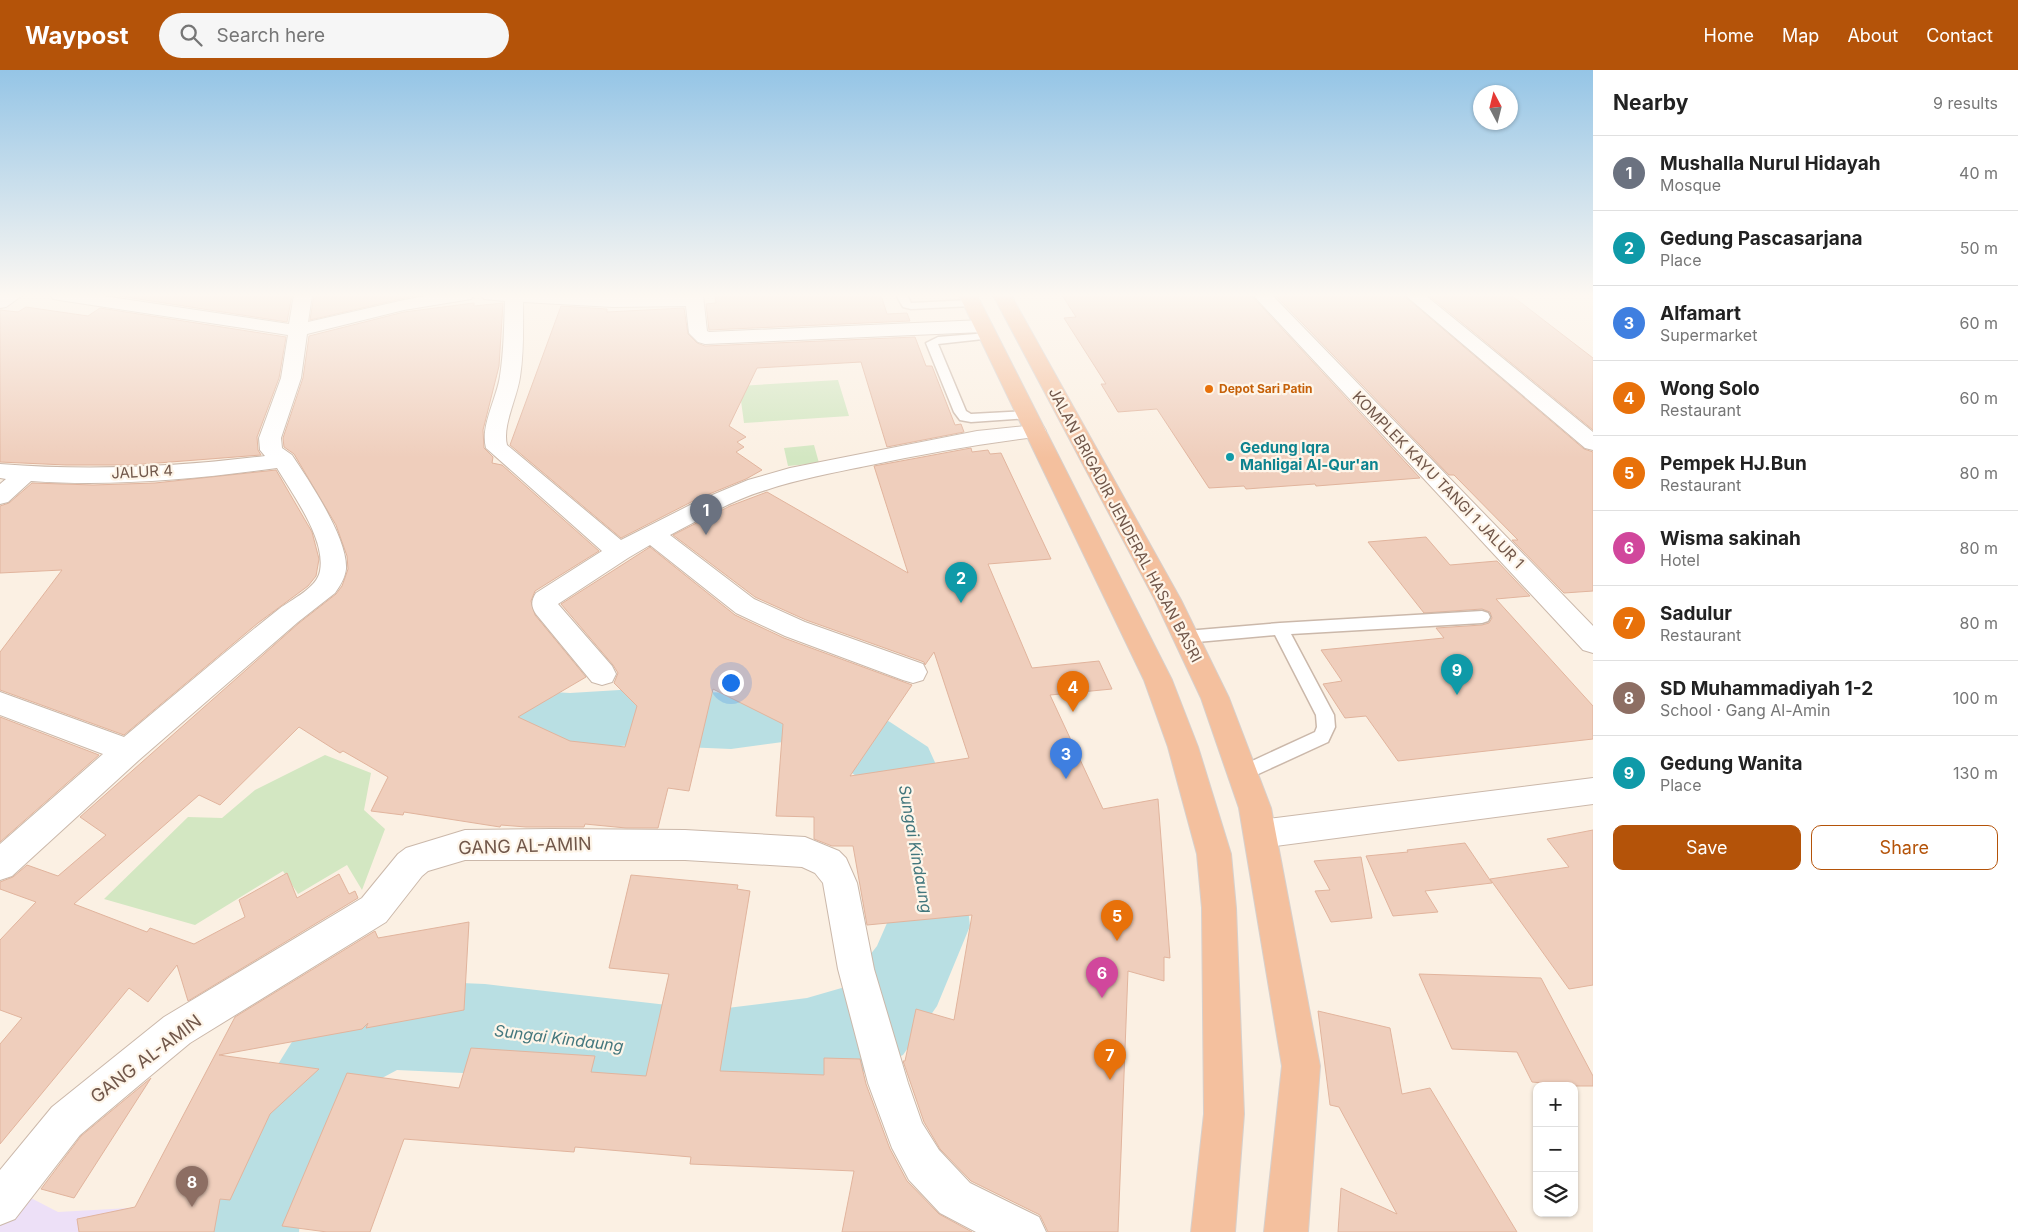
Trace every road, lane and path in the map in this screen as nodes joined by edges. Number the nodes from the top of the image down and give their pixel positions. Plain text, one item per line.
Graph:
1 (294, 349) edge
2 (512, 349) edge
3 (935, 349) edge
4 (994, 349) edge
5 (1032, 349) edge
6 (1314, 349) edge
7 (1480, 349) edge
8 (1031, 423) junction
9 (1593, 443) edge
10 (284, 460) junction
11 (0, 472) edge
12 (25, 474) junction
13 (0, 497) edge
14 (652, 534) junction
15 (619, 552) junction
16 (1168, 600) junction
17 (1122, 604) junction
18 (1482, 617) dead end
19 (1280, 629) junction
20 (1186, 637) junction
21 (1593, 643) edge
22 (912, 672) dead end
23 (602, 674) dead end
24 (0, 703) edge
25 (128, 751) junction
26 (1243, 773) junction
27 (1593, 791) edge
28 (1261, 834) junction
29 (0, 865) edge
30 (0, 1204) edge
31 (1024, 1232) edge
32 (1213, 1232) edge
33 (1286, 1232) edge

1 - 10 street
2 - 15 street
3 - 8 lane
4 - 8 highway
5 - 16 highway, JALAN BRIGADIR JENDERAL HASAN BASRI
6 - 21 street, KOMPLEK KAYU TANGI 1 JALUR 1
7 - 9 street
8 - 14 street
8 - 17 highway
10 - 12 street, JALUR 4
10 - 25 street
11 - 12 street, JALUR 4
12 - 13 street
14 - 15 street
14 - 22 street
15 - 23 street
16 - 17 highway
16 - 20 highway, JALAN BRIGADIR JENDERAL HASAN BASRI
17 - 32 highway
18 - 19 lane
19 - 20 lane
19 - 26 lane
20 - 26 highway, JALAN BRIGADIR JENDERAL HASAN BASRI
24 - 25 street
25 - 29 street
26 - 28 highway, JALAN BRIGADIR JENDERAL HASAN BASRI
27 - 28 street
28 - 33 highway, JALAN BRIGADIR JENDERAL HASAN BASRI
30 - 31 street, GANG AL-AMIN

